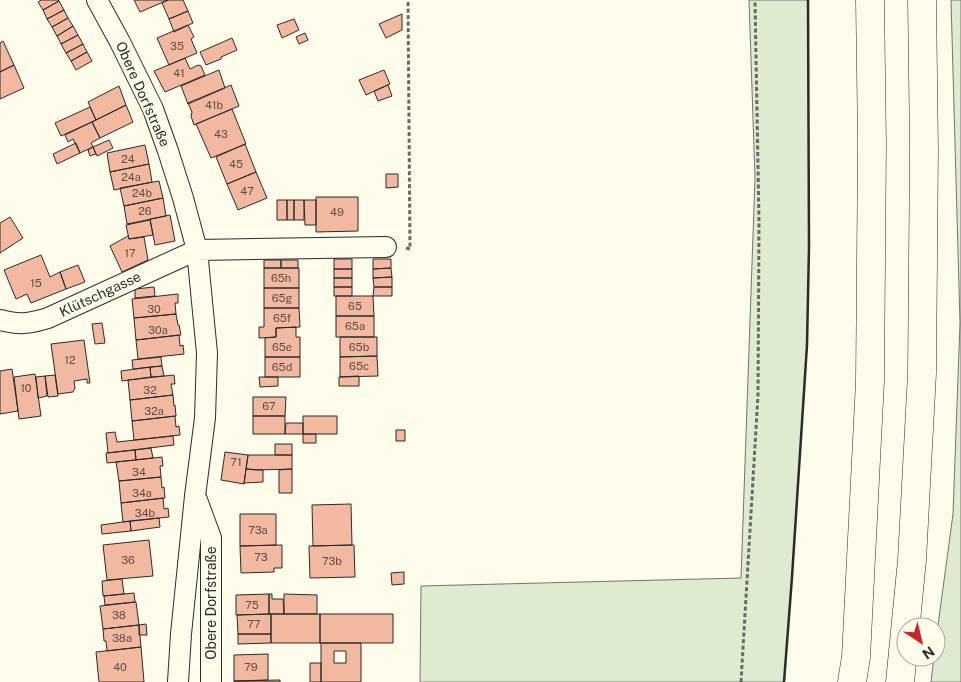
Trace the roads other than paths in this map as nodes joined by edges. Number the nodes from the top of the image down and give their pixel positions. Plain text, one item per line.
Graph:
1 (97, 0) edge
2 (870, 0) edge
3 (922, 0) edge
4 (386, 247) road end
5 (197, 250) junction
6 (0, 320) edge
7 (195, 496) junction
8 (178, 682) edge
9 (211, 682) edge
10 (852, 682) edge
11 (900, 682) edge

1 - 5 street, Obere Dorfstraße
2 - 10 highway
3 - 11 highway
4 - 5 street
5 - 6 street, Klütschgasse
5 - 7 street, Obere Dorfstraße
7 - 8 street, Obere Dorfstraße
7 - 9 street, Obere Dorfstraße

